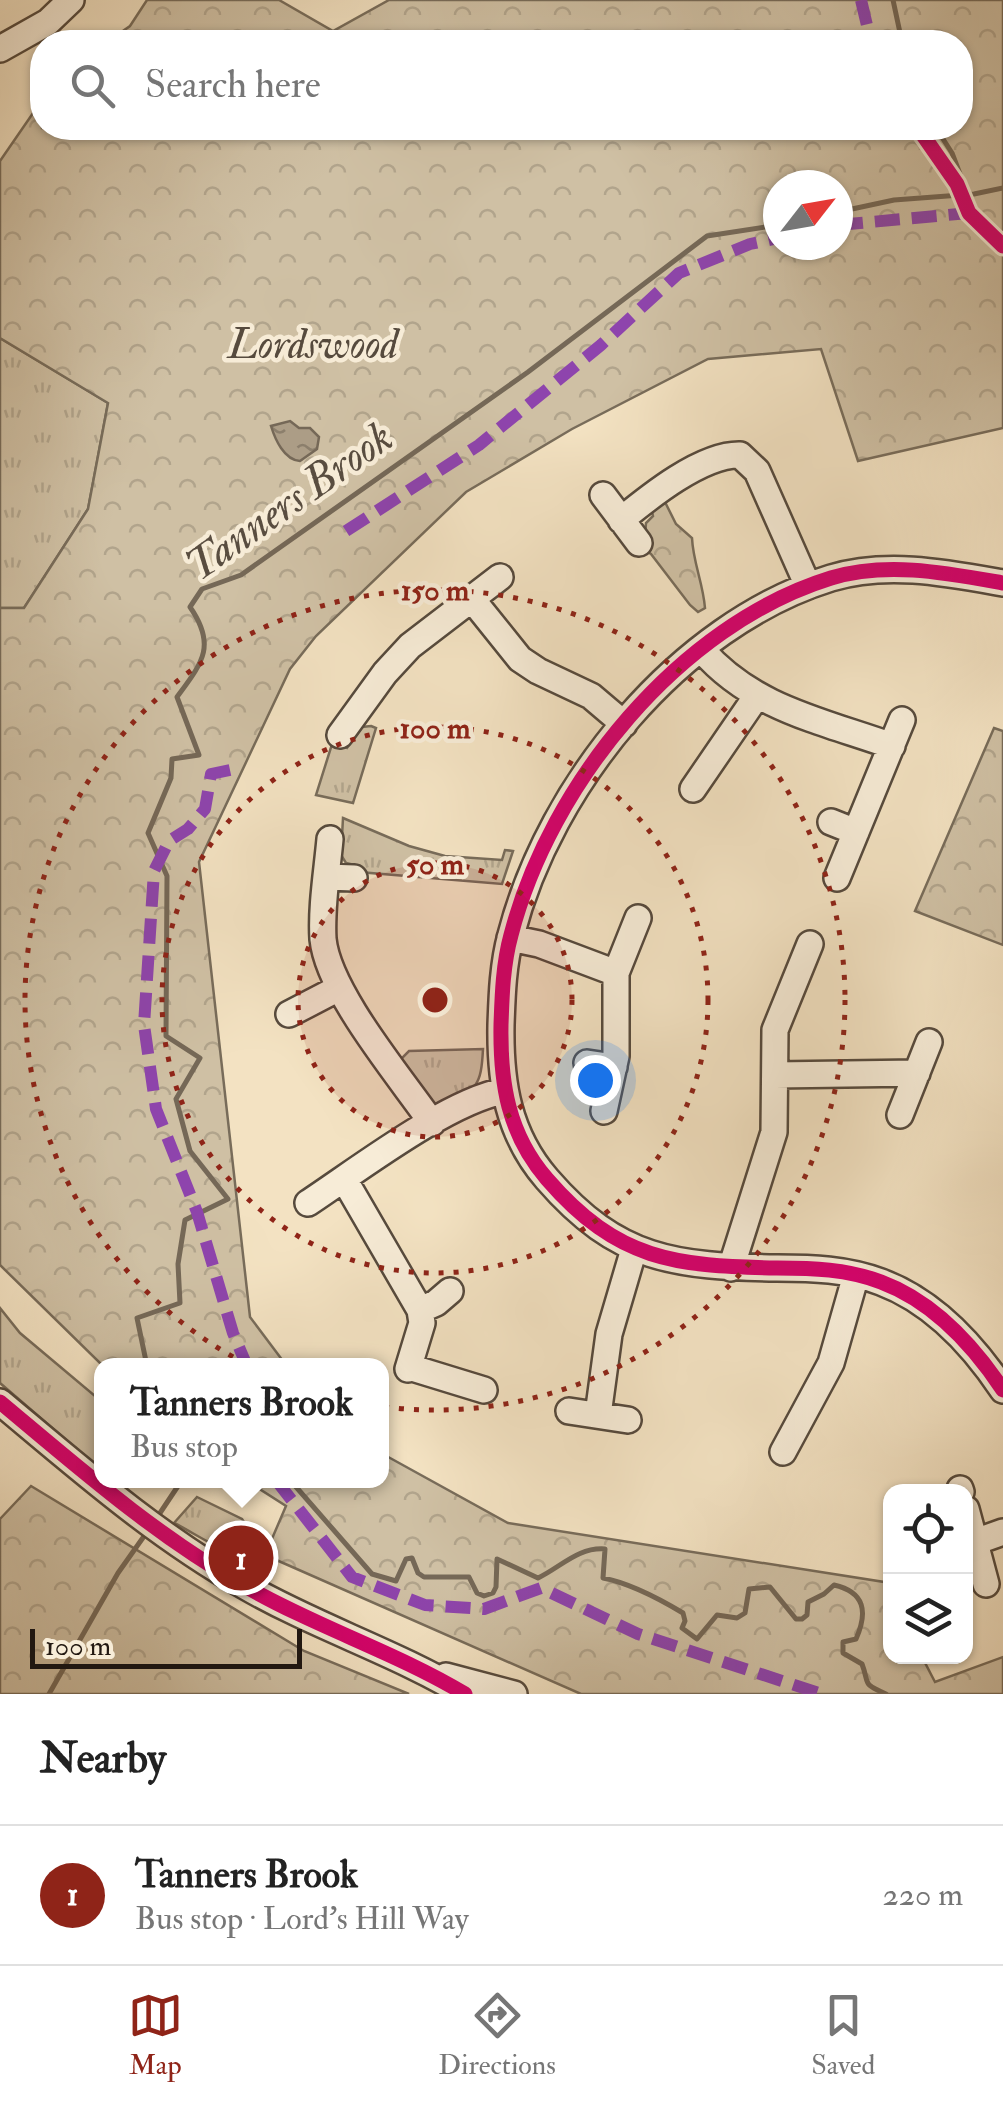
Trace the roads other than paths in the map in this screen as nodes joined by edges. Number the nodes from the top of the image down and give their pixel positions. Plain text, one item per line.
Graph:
1 (72, 0) edge
2 (32, 30) edge
3 (30, 31) edge
4 (1, 45) edge
5 (602, 496) dead end
6 (621, 520) junction
7 (639, 544) dead end
8 (500, 576) dead end
9 (1003, 581) edge
10 (808, 586) junction
11 (471, 598) junction
12 (702, 650) junction
13 (756, 697) junction
14 (902, 720) dead end
15 (624, 724) junction
16 (340, 735) dead end
17 (892, 746) junction
18 (710, 765) junction
19 (732, 779) dead end
20 (693, 790) dead end
21 (831, 822) dead end
22 (856, 832) junction
23 (330, 840) dead end
24 (326, 877) junction
25 (354, 878) dead end
26 (837, 878) dead end
27 (638, 918) dead end
28 (510, 938) junction
29 (810, 944) dead end
30 (616, 974) junction
31 (338, 988) junction
32 (289, 1014) dead end
33 (929, 1042) dead end
34 (587, 1063) dead end
35 (614, 1067) junction
36 (916, 1073) junction
37 (775, 1075) junction
38 (504, 1091) junction
39 (604, 1110) dead end
40 (900, 1115) dead end
41 (432, 1123) junction
42 (344, 1179) junction
43 (308, 1203) dead end
44 (634, 1249) junction
45 (730, 1268) junction
46 (856, 1275) junction
47 (450, 1291) dead end
48 (420, 1310) junction
49 (484, 1390) dead end
50 (1003, 1390) edge
51 (0, 1402) edge
52 (568, 1411) dead end
53 (598, 1415) junction
54 (628, 1420) dead end
55 (783, 1452) dead end
56 (94, 1480) edge
57 (103, 1488) edge
58 (1003, 1532) edge
59 (973, 1535) edge
60 (975, 1542) junction
61 (986, 1584) dead end
62 (427, 1671) junction
63 (464, 1694) edge
64 (514, 1694) edge

1 - 2 street
3 - 4 street
5 - 6 street
6 - 7 street
6 - 10 street
8 - 11 street
9 - 10 street
10 - 12 street
11 - 15 street
11 - 16 street
12 - 13 street
12 - 15 street
13 - 17 street
13 - 18 street
14 - 17 street
15 - 28 street
17 - 22 street
18 - 19 street
18 - 20 street
21 - 22 street
22 - 26 street
23 - 24 street
24 - 25 street
24 - 31 street
27 - 30 street
28 - 30 street
28 - 38 street
29 - 37 street
30 - 35 street
31 - 32 street
31 - 41 street
33 - 36 street
34 - 35 street
35 - 39 street
36 - 37 street
36 - 40 street
37 - 45 street
38 - 41 street
38 - 44 street
41 - 42 street
42 - 43 street
42 - 48 street
44 - 45 street
44 - 53 street
45 - 46 street
46 - 50 street
46 - 55 street
47 - 48 street
48 - 49 street
51 - 56 street
52 - 53 street
53 - 54 street
57 - 62 street
58 - 60 street
59 - 60 street
60 - 61 street
62 - 63 street
62 - 64 street

